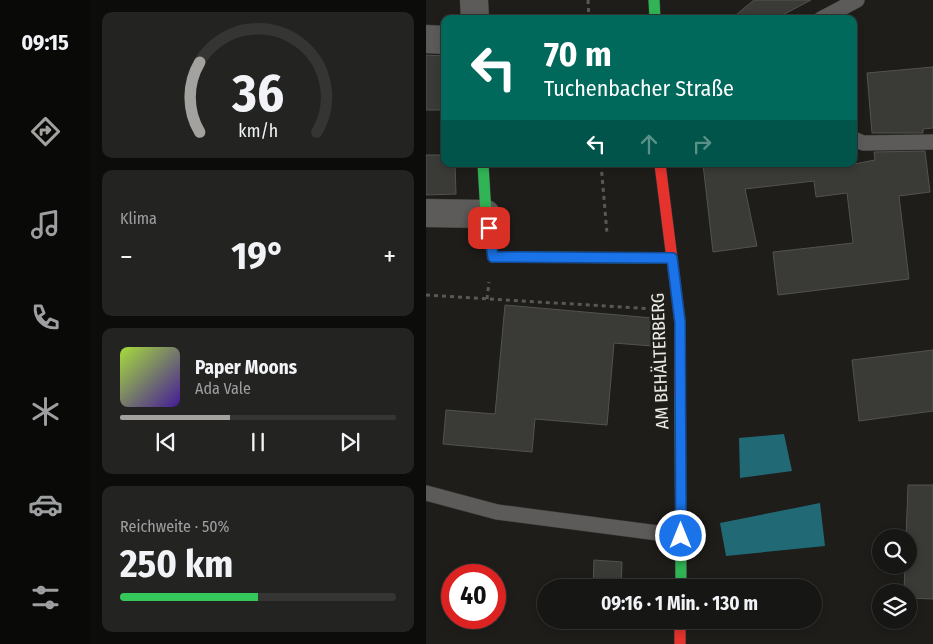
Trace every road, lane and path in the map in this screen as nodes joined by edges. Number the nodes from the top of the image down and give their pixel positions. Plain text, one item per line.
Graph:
1 (474, 0) edge
2 (588, 0) edge
3 (654, 0) edge
4 (857, 0) edge
5 (475, 15) edge
6 (589, 15) edge
7 (655, 15) edge
8 (829, 15) edge
9 (426, 39) edge
10 (441, 40) edge
11 (857, 140) edge
12 (933, 142) edge
13 (483, 167) edge
14 (601, 167) edge
15 (660, 167) edge
16 (426, 214) edge
17 (486, 214) junction
18 (609, 258) junction
19 (672, 258) junction
20 (489, 282) dead end
21 (426, 295) edge
22 (487, 299) junction
23 (678, 310) junction
24 (426, 493) edge
25 (681, 536) junction
26 (680, 579) edge
27 (680, 629) edge
28 (680, 644) edge

1 - 5 street
2 - 6 path
3 - 7 street
4 - 8 lane
9 - 10 street
11 - 12 lane
13 - 17 street
14 - 18 path
15 - 19 street, AM BEHÄLTERBERG
16 - 17 street
17 - 18 street
18 - 19 street
19 - 23 street, AM BEHÄLTERBERG
20 - 22 path
21 - 22 path
22 - 23 path
23 - 25 street, AM BEHÄLTERBERG
24 - 25 lane
25 - 26 street, AM BEHÄLTERBERG
27 - 28 street

